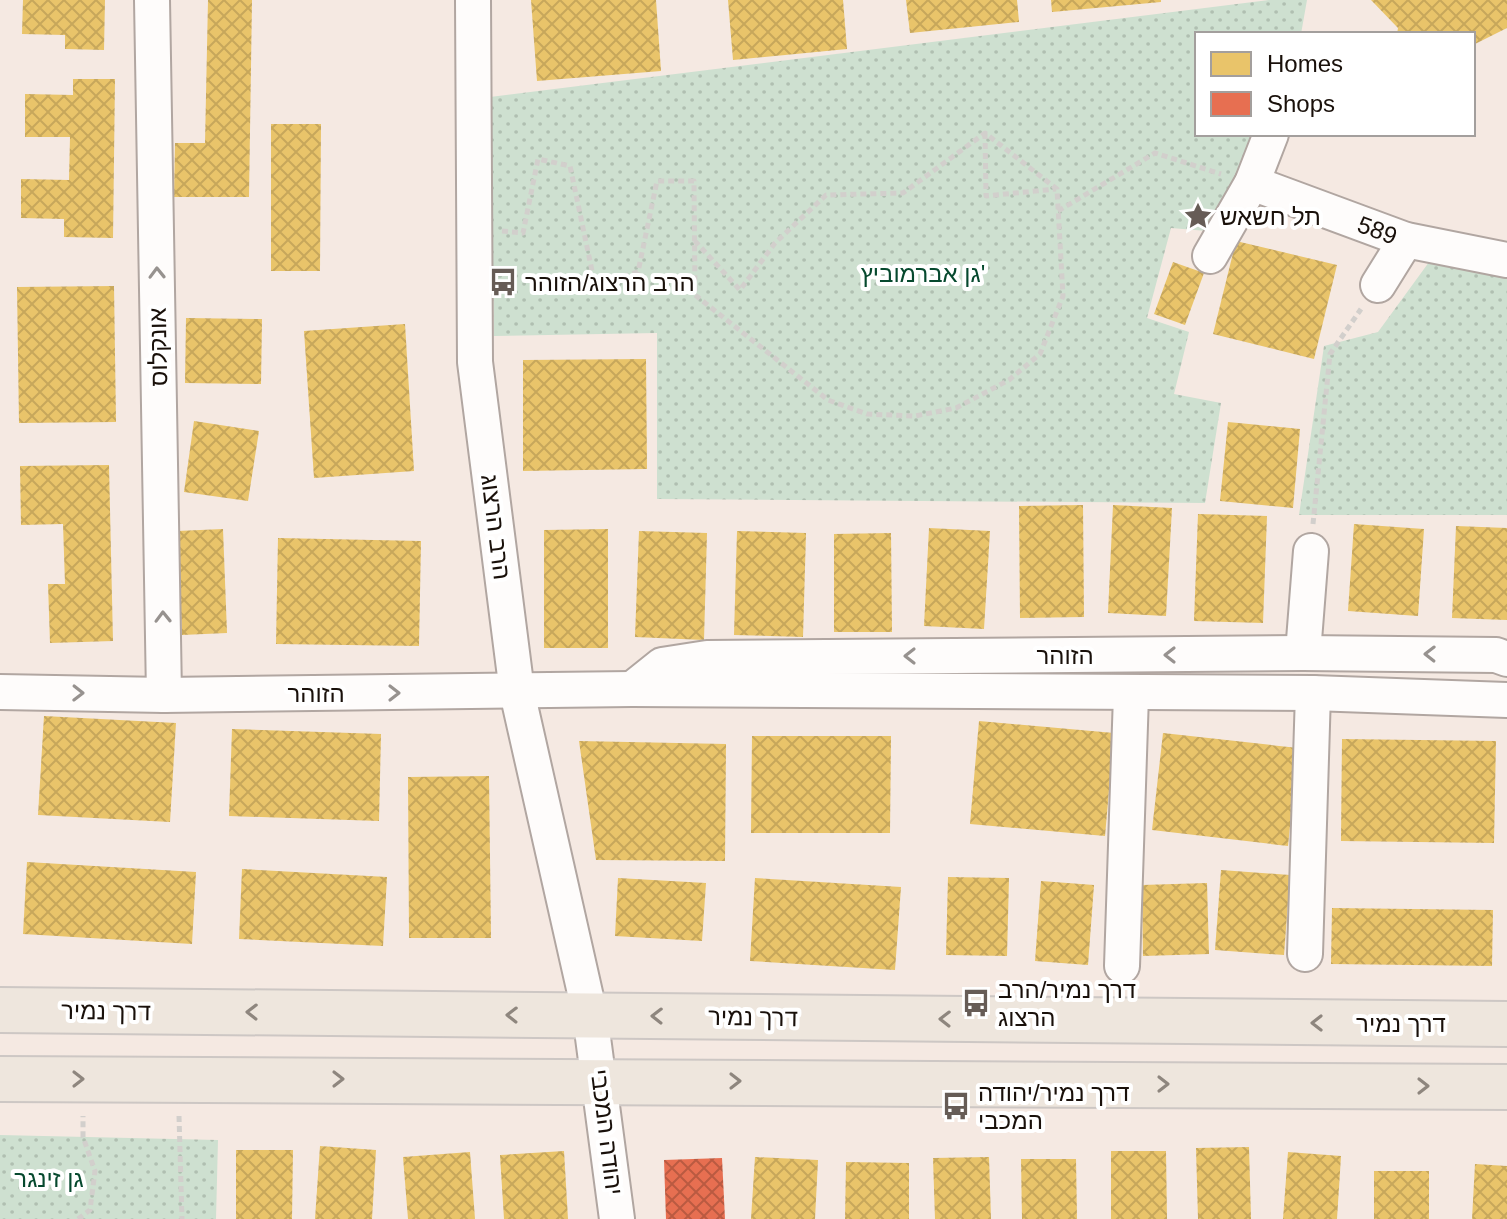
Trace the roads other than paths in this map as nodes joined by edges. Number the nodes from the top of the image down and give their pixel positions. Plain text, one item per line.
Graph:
1 (152, 0) edge
2 (473, 0) edge
3 (1270, 136) edge
4 (1252, 183) junction
5 (1406, 240) junction
6 (1210, 256) dead end
7 (1507, 260) edge
8 (1378, 285) road end
9 (1311, 551) road end
10 (1303, 653) junction
11 (1507, 659) edge
12 (632, 689) junction
13 (0, 692) edge
14 (517, 692) junction
15 (1313, 693) junction
16 (164, 695) junction
17 (1131, 695) junction
18 (1507, 700) edge
19 (1305, 954) dead end
20 (1122, 966) dead end
21 (0, 1010) edge
22 (1507, 1024) edge
23 (590, 1065) junction
24 (0, 1079) edge
25 (1507, 1087) edge
26 (604, 1219) edge
27 (617, 1219) edge

16 -> 1 street, אונקלוס
2 - 14 street, הרב הרצוג
3 - 4 street
4 - 5 street, 589
4 - 6 street
5 - 7 street, 589
5 - 8 street
9 - 10 street
11 -> 10 street, הזוהר
10 -> 12 street, הזוהר
12 - 14 street, הזוהר
12 - 17 street, הזוהר
13 -> 16 street, הזוהר
16 -> 14 street, הזוהר
14 - 23 street, הרב הרצוג
15 - 17 street, הזוהר
15 - 18 street, הזוהר
15 - 19 street
17 - 20 street
23 -> 21 main road, דרך נמיר
22 -> 23 main road, דרך נמיר
24 -> 23 main road, דרך נמיר
23 -> 25 main road, דרך נמיר
23 - 26 street, יהודה המכבי
23 - 27 street, יהודה המכבי

